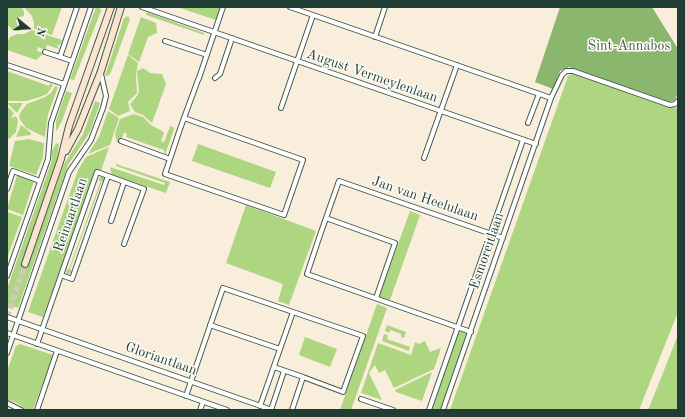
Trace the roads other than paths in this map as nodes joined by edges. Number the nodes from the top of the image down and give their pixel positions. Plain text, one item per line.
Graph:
1 (77, 7) edge
2 (91, 7) edge
3 (112, 7) edge
4 (121, 7) edge
5 (142, 7) edge
6 (223, 7) edge
7 (290, 7) edge
8 (385, 7) edge
9 (313, 15) junction
10 (215, 32) junction
11 (374, 37) junction
12 (232, 38) junction
13 (165, 41) dead end
14 (45, 52) dead end
15 (207, 55) junction
16 (60, 57) junction
17 (72, 61) junction
18 (297, 61) junction
19 (7, 65) edge
20 (456, 65) junction
21 (101, 71) junction
22 (215, 78) dead end
23 (64, 84) junction
24 (539, 94) junction
25 (552, 98) junction
26 (678, 101) edge
27 (281, 108) dead end
28 (440, 111) junction
29 (184, 118) junction
30 (528, 123) dead end
31 (523, 140) junction
32 (121, 141) dead end
33 (536, 144) junction
34 (424, 158) dead end
35 (62, 159) junction
36 (170, 159) junction
37 (108, 176) junction
38 (40, 181) junction
39 (124, 182) junction
40 (7, 189) edge
41 (326, 218) junction
42 (111, 221) dead end
43 (490, 234) junction
44 (503, 238) junction
45 (124, 244) dead end
46 (25, 264) tunnel mouth
47 (61, 275) junction
48 (7, 276) edge
49 (376, 298) junction
50 (293, 312) junction
51 (7, 317) edge
52 (18, 321) junction
53 (210, 326) junction
54 (458, 327) junction
55 (42, 329) junction
56 (471, 332) junction
57 (7, 333) edge
58 (13, 336) junction
59 (37, 344) junction
60 (280, 349) junction
61 (57, 351) junction
62 (7, 353) edge
63 (274, 367) junction
64 (284, 371) junction
65 (303, 377) junction
66 (191, 382) junction
67 (186, 396) junction
68 (361, 399) dead end
69 (203, 402) junction
70 (7, 403) edge
71 (260, 406) junction
72 (219, 409) edge
73 (20, 410) edge
74 (37, 410) edge
75 (200, 410) edge
76 (227, 410) edge
77 (272, 410) edge
78 (292, 410) edge
79 (393, 410) edge
80 (429, 410) edge
81 (443, 410) edge

1 - 16 street
2 - 17 street
3 - 35 main road
4 - 21 main road
5 - 10 street, August Vermeylenlaan
6 - 10 street
7 - 9 street
8 - 11 street
9 - 11 street
9 - 18 street, August Vermeylenlaan
10 - 12 street, August Vermeylenlaan
10 - 15 street
11 - 20 street
12 - 18 street, August Vermeylenlaan
12 - 22 street
13 - 15 street
14 - 16 street
15 - 29 street
16 - 17 street
17 - 23 street
18 - 27 street, August Vermeylenlaan
18 - 28 street, August Vermeylenlaan
19 - 23 street
20 - 24 street
20 - 28 street, August Vermeylenlaan
21 - 35 main road
21 - 52 street
23 - 38 street
24 - 25 street
24 - 30 street
25 - 26 street, Esmoreitlaan
25 - 33 street, Esmoreitlaan
28 - 31 street, August Vermeylenlaan
28 - 34 street, August Vermeylenlaan
29 - 36 street
29 - 36 street
31 - 33 street, August Vermeylenlaan
31 - 43 street, Esmoreitlaan
32 - 36 street
33 - 44 street, Esmoreitlaan
35 - 46 main road
37 - 39 street, Reinaartlaan
37 - 47 street, Reinaartlaan
37 - 47 street, Reinaartlaan
38 - 40 street
38 - 48 street
39 - 42 street
39 - 45 street, Reinaartlaan
41 - 43 street, Jan van Heelulaan
41 - 49 street
41 - 49 street
43 - 44 street, Jan van Heelulaan
43 - 54 street, Esmoreitlaan
44 - 56 street, Esmoreitlaan
47 - 55 street, Reinaartlaan
49 - 54 street
50 - 53 street
50 - 60 street
50 - 65 street
51 - 52 street, Gloriantlaan
52 - 55 street, Gloriantlaan
52 - 58 street
53 - 60 street
53 - 66 street
54 - 56 street
54 - 80 street, Esmoreitlaan
55 - 59 street
55 - 66 street, Gloriantlaan
56 - 81 street, Esmoreitlaan
57 - 58 street, Gloriantlaan
58 - 59 street, Gloriantlaan
58 - 62 street
59 - 61 street, Gloriantlaan
60 - 63 street
61 - 67 street, Gloriantlaan
61 - 74 street
63 - 64 street
63 - 71 street
64 - 65 street
64 - 77 street
65 - 78 street
66 - 67 street
66 - 71 street, Gloriantlaan
67 - 69 street, Gloriantlaan
68 - 79 street
69 - 72 street, Gloriantlaan
69 - 75 street
70 - 73 street
71 - 77 street, Gloriantlaan
72 - 76 street, Gloriantlaan

